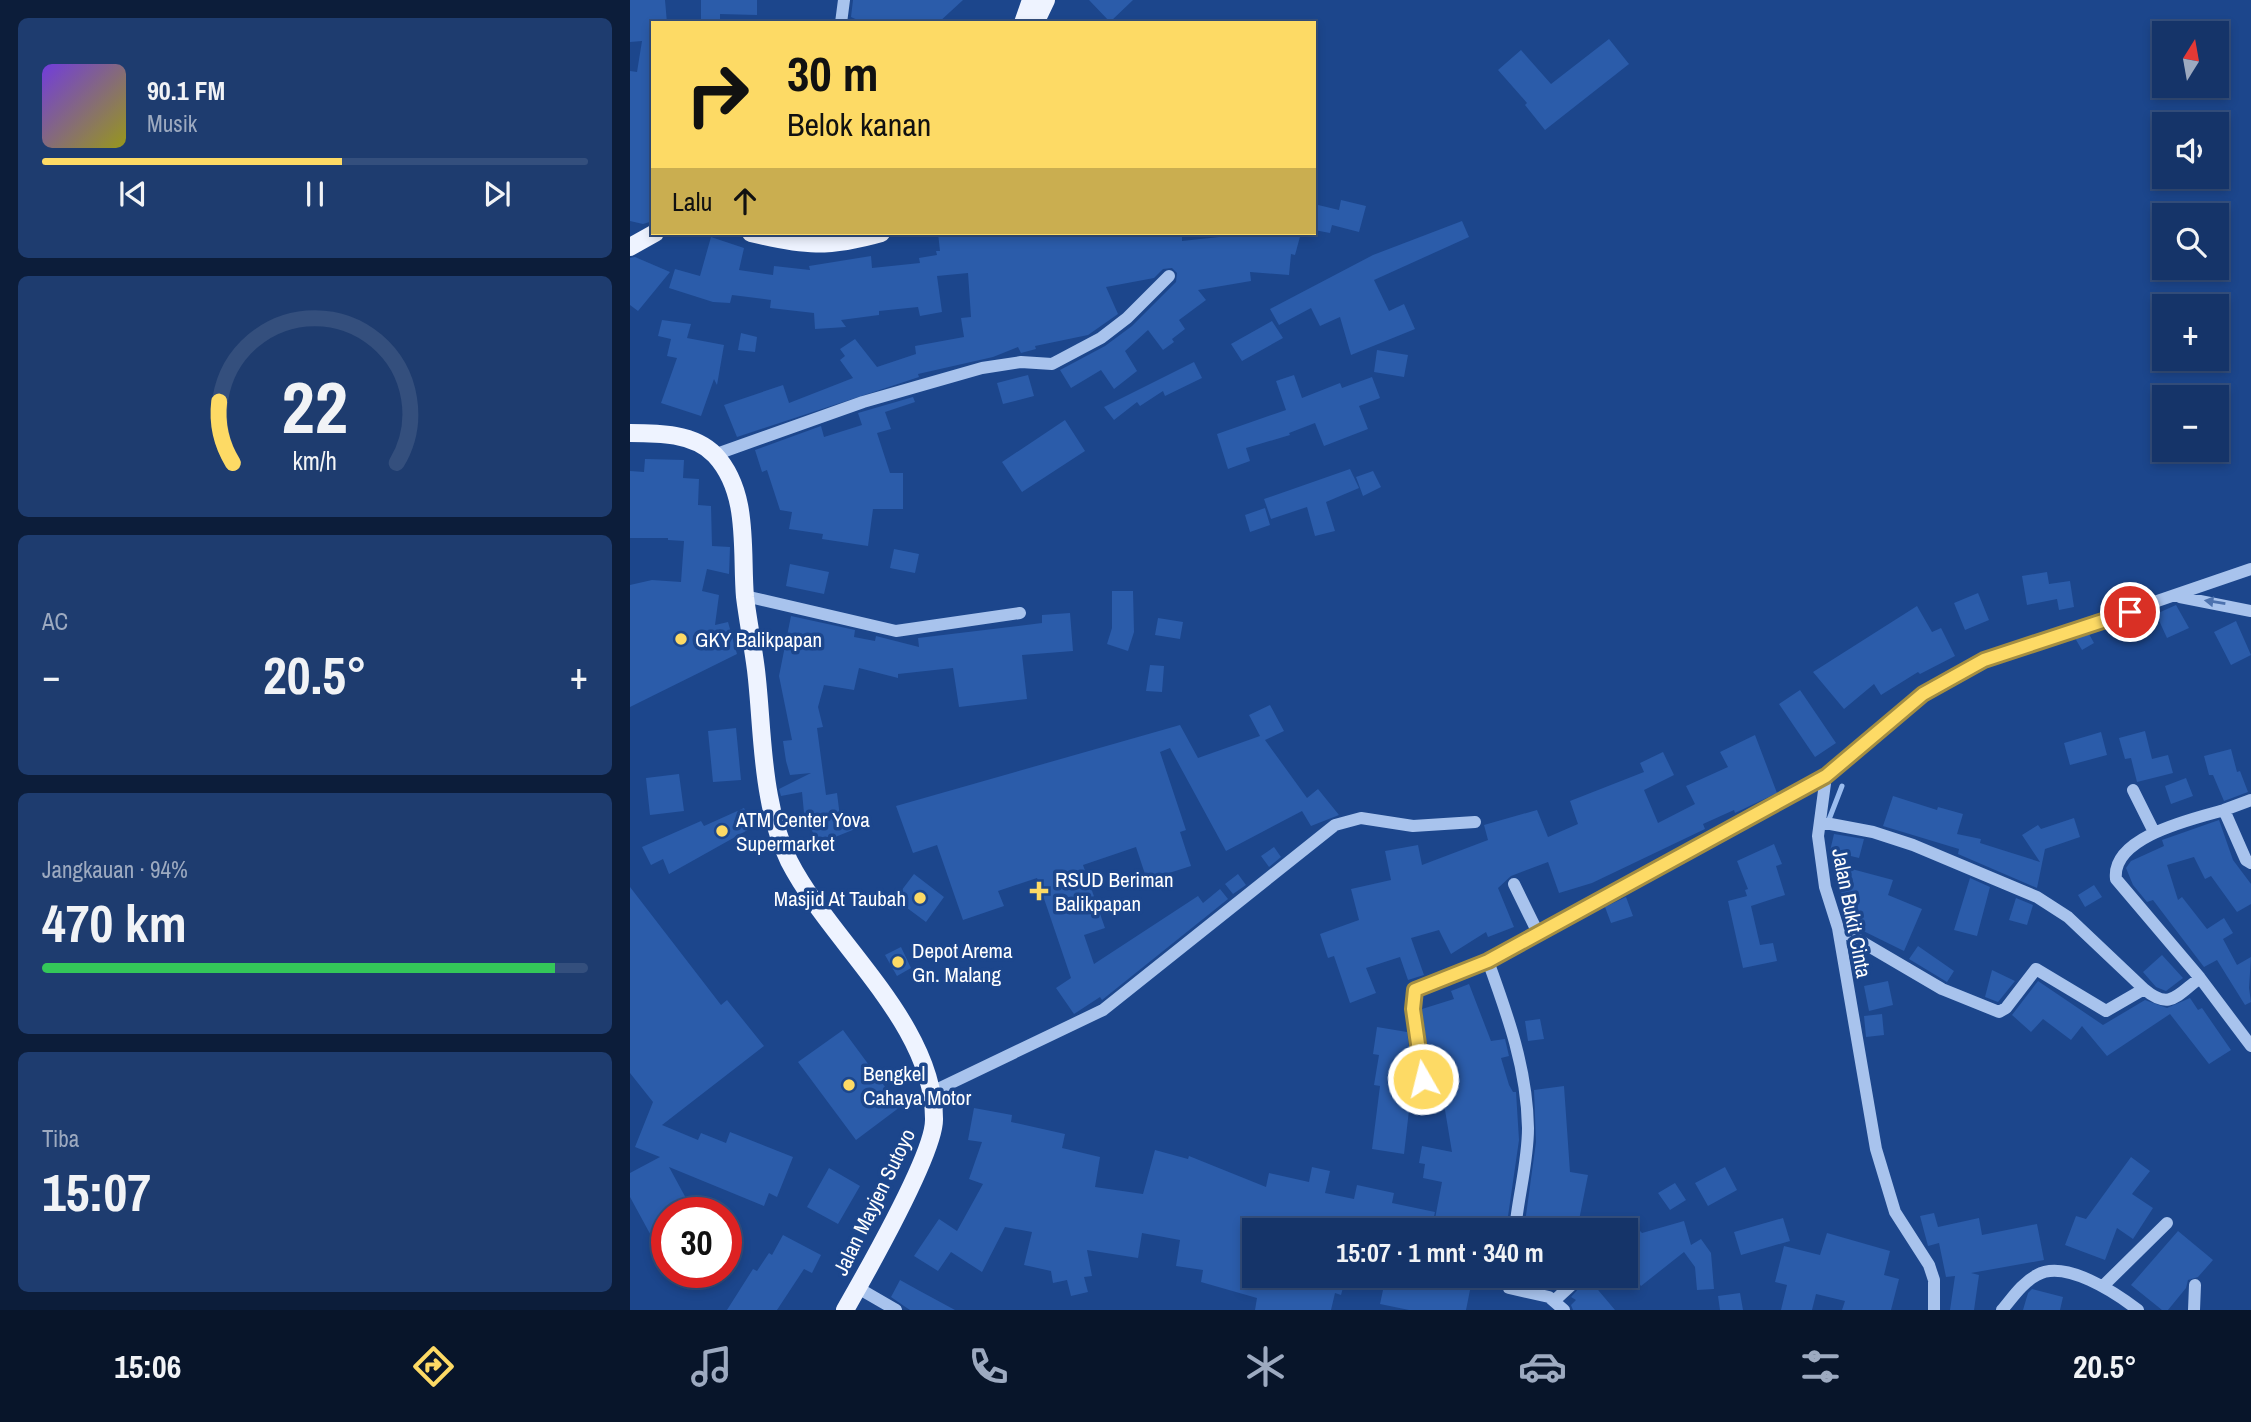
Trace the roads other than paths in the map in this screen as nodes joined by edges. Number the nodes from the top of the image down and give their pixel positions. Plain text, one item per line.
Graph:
1 (844, 0) edge
2 (1031, 0) edge
3 (1046, 0) edge
4 (841, 21) edge
5 (1024, 21) edge
6 (1036, 21) edge
7 (651, 235) edge
8 (759, 235) edge
9 (872, 235) edge
10 (630, 247) edge
11 (1169, 276) dead end
12 (630, 433) edge
13 (715, 455) junction
14 (2251, 569) edge
15 (2236, 574) junction
16 (2251, 578) edge
17 (745, 596) junction
18 (2179, 597) junction
19 (2251, 611) edge
20 (1020, 613) dead end
21 (1826, 776) junction
22 (2133, 790) dead end
23 (2251, 800) edge
24 (2224, 810) junction
25 (1475, 822) dead end
26 (1820, 822) junction
27 (2154, 832) junction
28 (2251, 863) edge
29 (1514, 884) dead end
30 (1838, 928) junction
31 (1538, 933) junction
32 (1488, 961) junction
33 (2200, 978) junction
34 (2144, 989) junction
35 (2251, 1046) edge
36 (932, 1092) junction
37 (1426, 1102) dead end
38 (1517, 1218) edge
39 (2167, 1223) dead end
40 (2195, 1285) dead end
41 (2102, 1286) junction
42 (858, 1288) junction
43 (1509, 1288) edge
44 (1568, 1288) edge
45 (1554, 1301) junction
46 (845, 1310) edge
47 (896, 1310) edge
48 (1564, 1310) edge
49 (1934, 1310) edge
50 (2002, 1310) edge
51 (2138, 1310) edge
52 (2194, 1310) edge

1 - 4 street
2 - 5 main road
3 - 6 main road
7 - 10 main road
8 - 9 main road
11 - 13 street
12 - 13 main road
13 - 17 main road, Jalan Mayjen Sutoyo
14 - 15 street
15 - 16 street
15 - 18 street
17 - 20 street
17 - 36 main road, Jalan Mayjen Sutoyo
19 -> 18 street
18 - 21 street
21 - 26 street, Jalan Bukit Cinta
21 - 31 street
22 - 27 street
23 - 24 street
24 - 27 street
24 - 28 street
25 - 36 street
26 - 30 street, Jalan Bukit Cinta
26 - 34 street
27 - 33 street
29 - 31 street
30 - 34 street
30 - 49 street, Jalan Bukit Cinta
31 - 32 street
32 - 37 street
32 - 38 street
33 - 34 street
33 - 35 street
36 - 42 main road, Jalan Mayjen Sutoyo
39 - 41 street
40 - 52 street
41 - 50 street
41 - 51 street
42 - 46 main road, Jalan Mayjen Sutoyo
42 - 47 street
43 - 45 street
44 - 45 street
45 - 48 street

